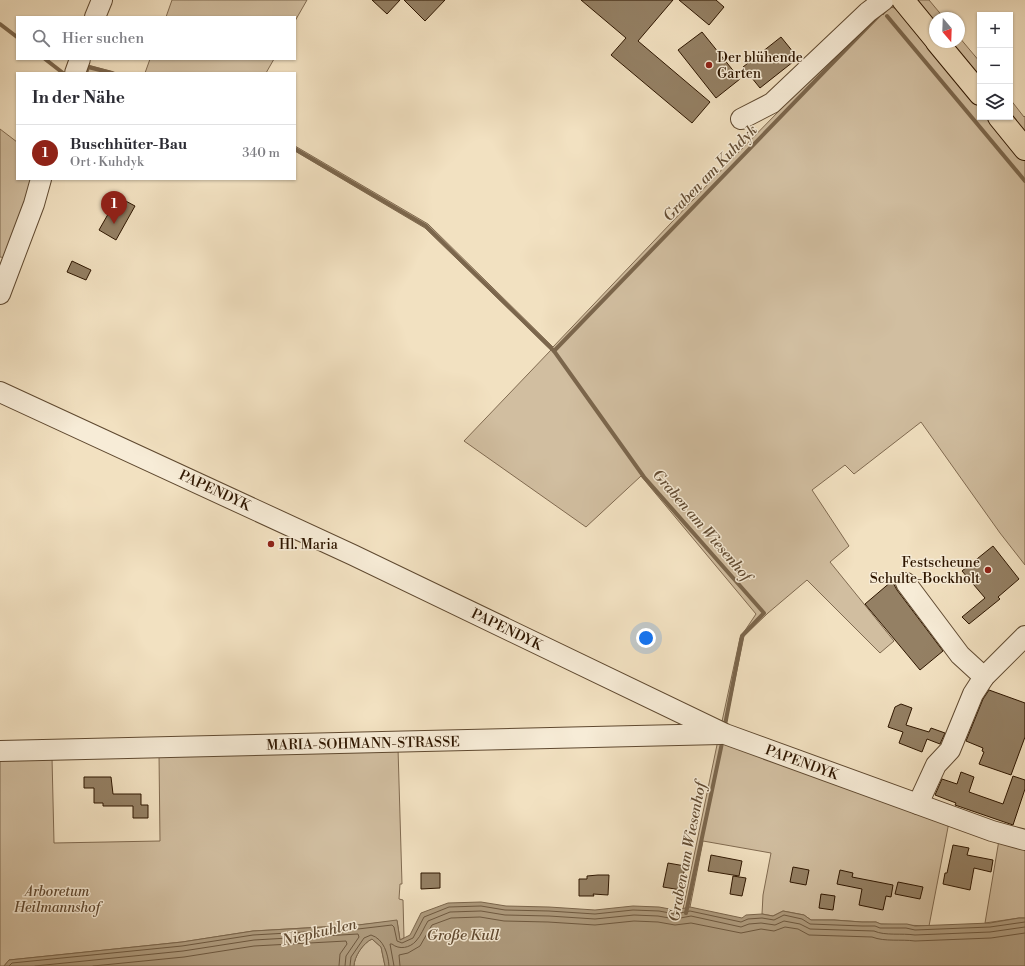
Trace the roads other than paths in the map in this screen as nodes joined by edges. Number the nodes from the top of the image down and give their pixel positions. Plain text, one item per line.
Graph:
1 (102, 0) edge
2 (884, 0) edge
3 (903, 0) edge
4 (96, 16) edge
5 (929, 32) edge
6 (942, 48) edge
7 (80, 60) edge
8 (75, 72) edge
9 (977, 90) edge
10 (741, 119) dead end
11 (1001, 120) edge
12 (1025, 149) edge
13 (41, 180) edge
14 (0, 294) edge
15 (0, 392) edge
16 (906, 584) dead end
17 (1025, 636) edge
18 (984, 677) junction
19 (725, 734) junction
20 (0, 751) edge
21 (918, 804) junction
22 (1025, 840) edge

1 - 4 street
2 - 10 street
3 - 5 main road
6 - 9 main road
7 - 8 street
11 - 12 main road
13 - 14 street
15 - 19 street, PAPENDYK
16 - 18 street
17 - 18 street
18 - 21 street
19 - 20 street, MARIA-SOHMANN-STRASSE
19 - 21 street, PAPENDYK
21 - 22 street, PAPENDYK

